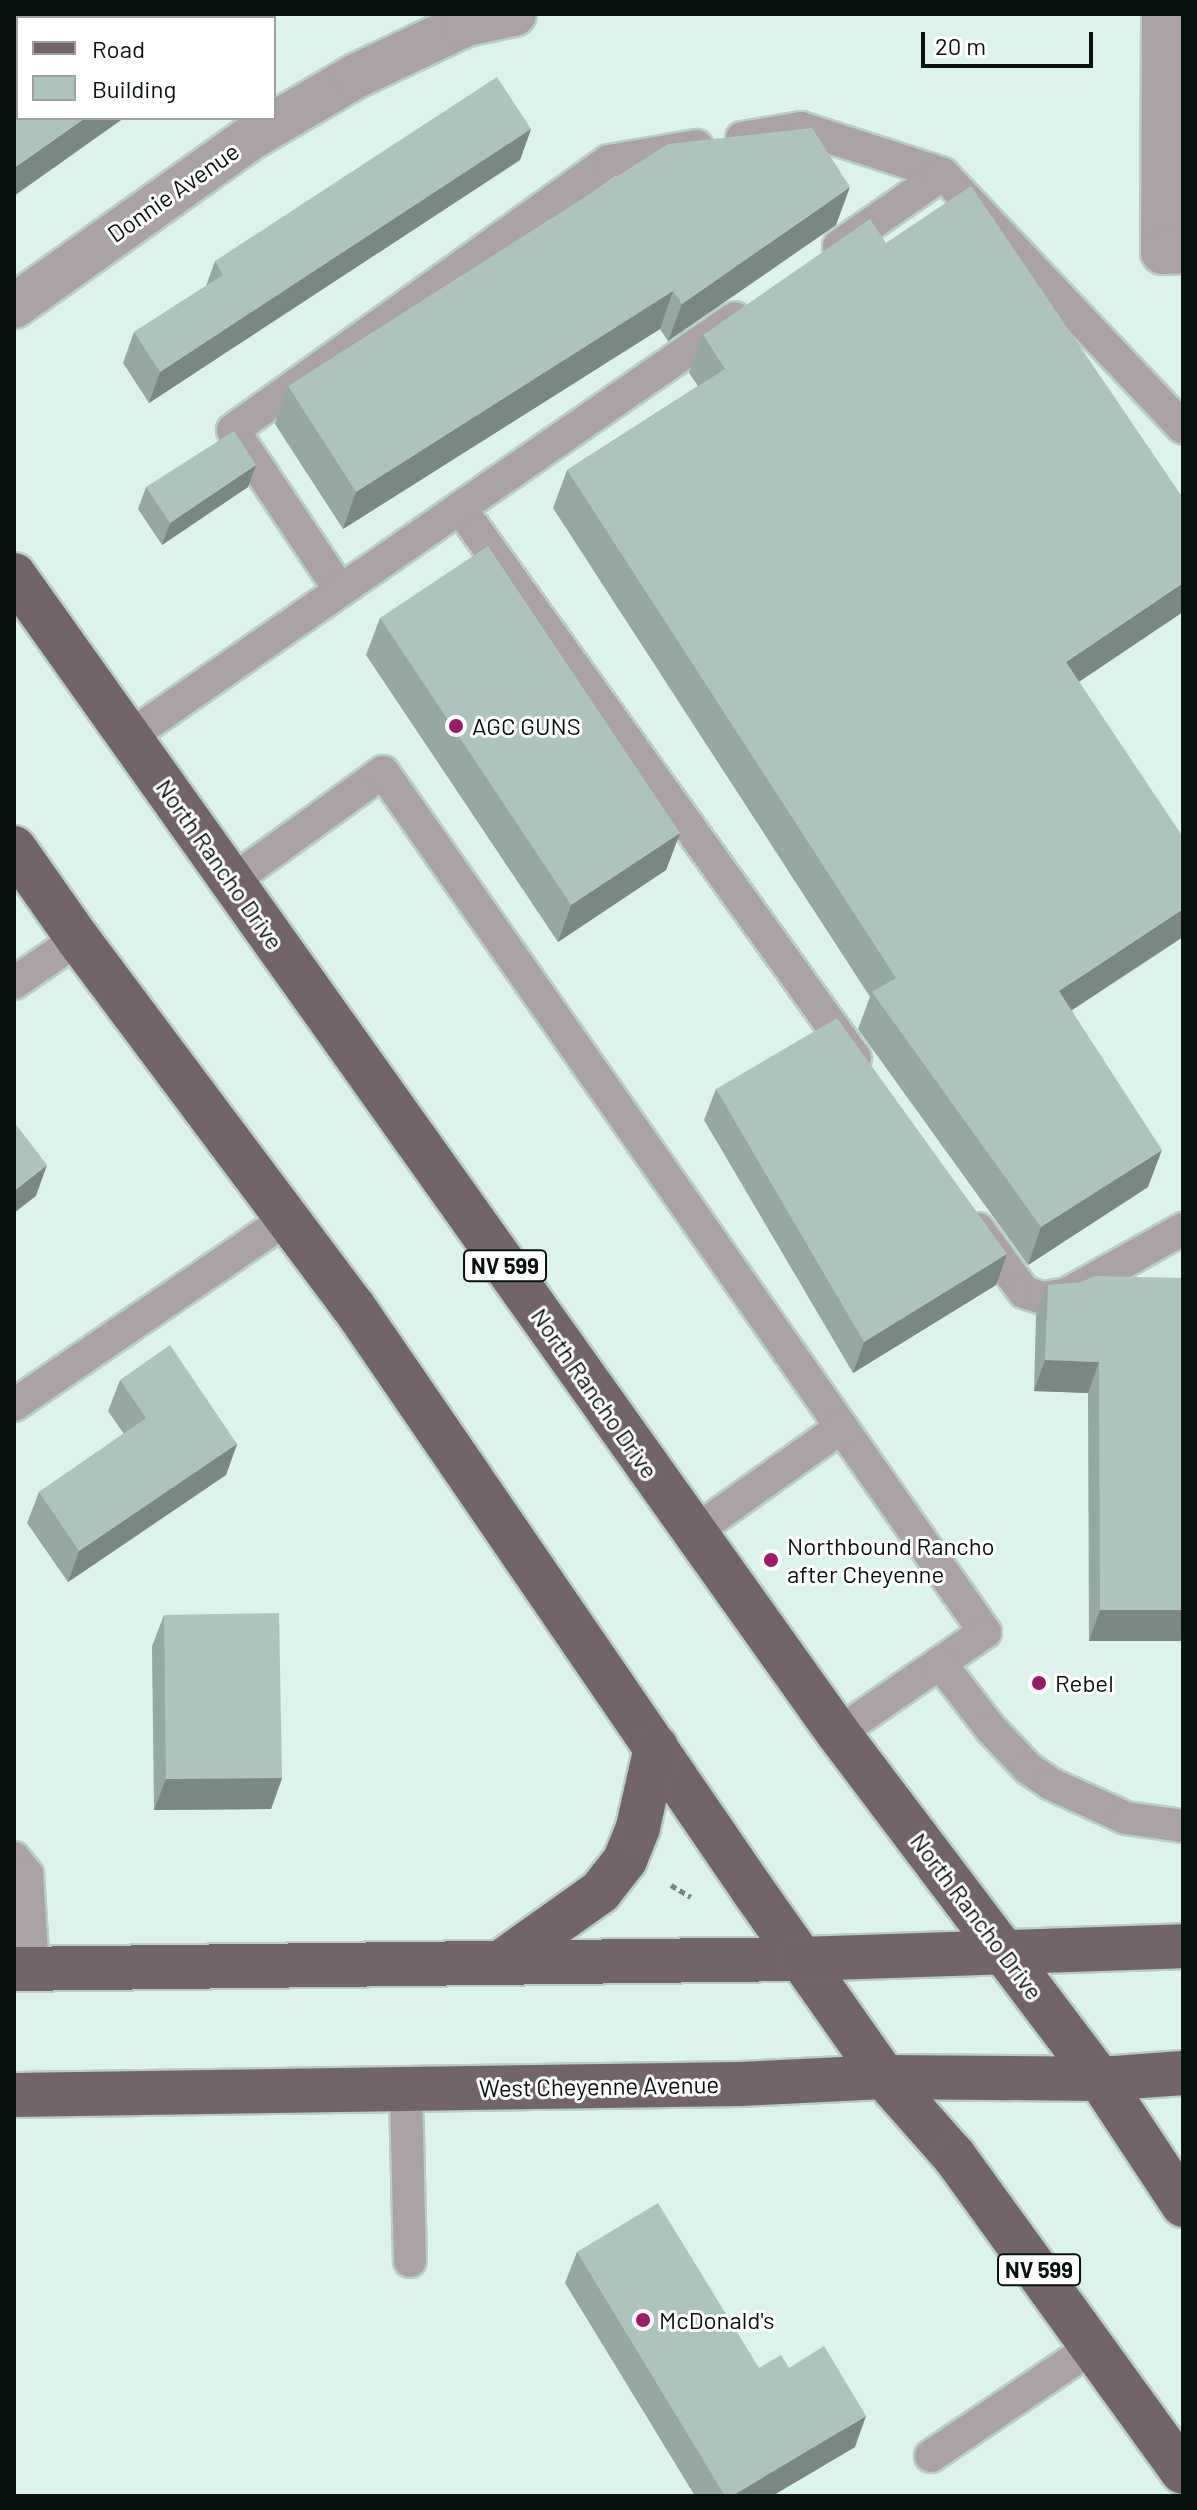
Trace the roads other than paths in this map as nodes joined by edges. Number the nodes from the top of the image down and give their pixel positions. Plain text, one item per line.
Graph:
1 (514, 14) edge
2 (1164, 14) edge
3 (276, 113) edge
4 (246, 127) edge
5 (943, 174) junction
6 (1173, 252) edge
7 (813, 264) edge
8 (760, 300) edge
9 (14, 306) edge
10 (1183, 428) edge
11 (460, 508) junction
12 (14, 575) edge
13 (340, 590) junction
14 (130, 736) junction
15 (14, 848) edge
16 (232, 881) junction
17 (78, 939) junction
18 (14, 983) edge
19 (876, 1087) edge
20 (959, 1202) edge
21 (290, 1217) junction
22 (1183, 1229) edge
23 (14, 1405) edge
24 (842, 1427) junction
25 (694, 1532) junction
26 (940, 1663) junction
27 (838, 1733) junction
28 (656, 1747) junction
29 (1183, 1826) edge
30 (14, 1858) edge
31 (1183, 1946) edge
32 (1005, 1950) junction
33 (801, 1959) junction
34 (500, 1963) junction
35 (23, 1969) edge
36 (1183, 2073) edge
37 (884, 2077) junction
38 (1100, 2079) junction
39 (406, 2089) junction
40 (14, 2095) edge
41 (1183, 2205) edge
42 (410, 2261) dead end
43 (1094, 2346) junction
44 (931, 2456) dead end
45 (1183, 2472) edge

1 - 3 street, Donnie Avenue
2 - 6 street
4 - 9 street, Donnie Avenue
5 - 7 lane
5 - 10 lane
5 - 13 lane
8 - 11 lane
11 - 13 lane
11 - 19 lane
12 - 14 main road, North Rancho Drive / NV 599
13 - 14 lane
14 - 16 main road, North Rancho Drive / NV 599
15 - 17 main road, NV 599
16 - 24 lane
16 - 25 main road, North Rancho Drive / NV 599
17 - 18 lane
17 - 21 main road, NV 599
20 - 22 lane
21 - 23 lane
21 - 28 main road, NV 599
24 - 25 lane
24 - 26 lane
25 - 27 main road, North Rancho Drive / NV 599
26 - 27 lane
26 - 29 lane
27 - 32 main road, North Rancho Drive / NV 599
28 - 33 main road, NV 599
28 - 34 main road
30 - 35 lane
31 - 32 main road
32 - 33 main road
32 - 38 main road, North Rancho Drive / NV 599
33 - 34 main road
33 - 37 main road, NV 599
34 - 35 main road
36 - 38 main road, West Cheyenne Avenue
37 - 38 main road, West Cheyenne Avenue
37 - 39 main road, West Cheyenne Avenue
37 - 43 main road, NV 599
38 - 41 main road, North Rancho Drive / NV 599
39 - 40 main road, West Cheyenne Avenue
39 - 42 lane
43 - 44 lane
43 - 45 main road, NV 599

